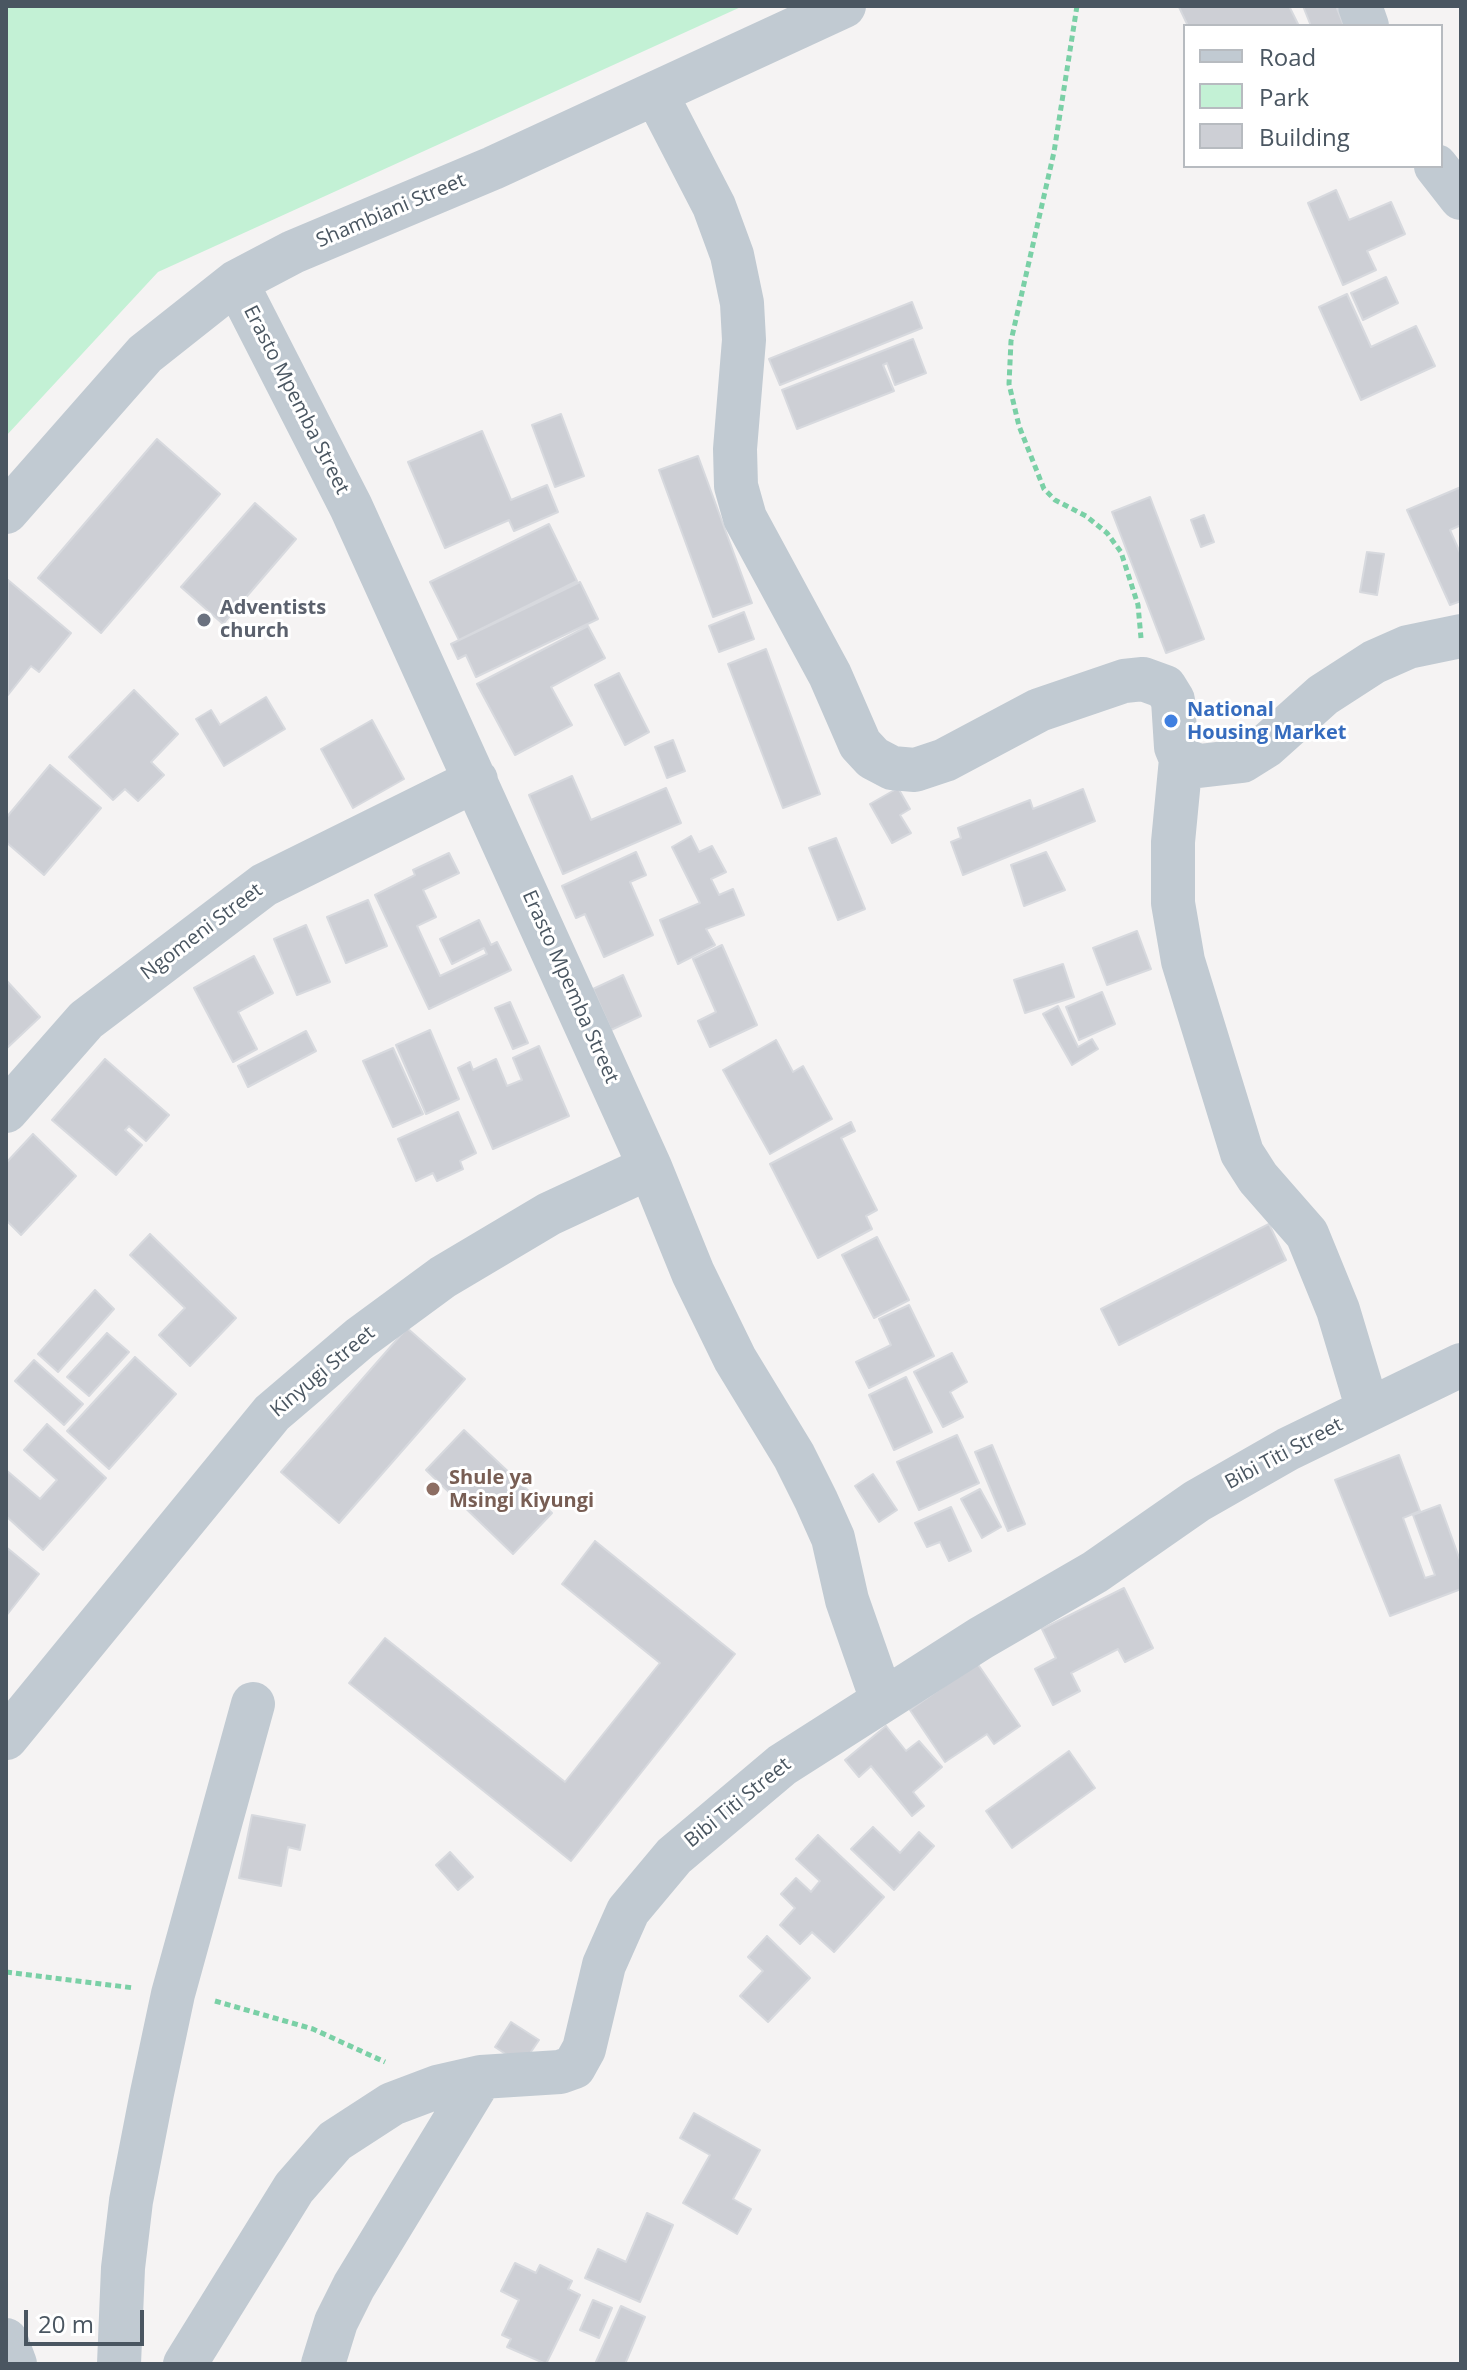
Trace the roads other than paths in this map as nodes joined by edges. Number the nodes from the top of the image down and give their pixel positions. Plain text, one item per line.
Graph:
1 (824, 10) edge
2 (656, 94) junction
3 (1438, 168) edge
4 (1461, 198) edge
5 (236, 282) junction
6 (6, 512) edge
7 (1461, 636) edge
8 (1181, 759) junction
9 (476, 780) junction
10 (6, 1111) edge
11 (650, 1167) junction
12 (1461, 1365) edge
13 (1368, 1410) junction
14 (882, 1700) junction
15 (253, 1704) dead end
16 (6, 1738) edge
17 (481, 2077) junction
18 (6, 2340) edge
19 (15, 2364) edge
20 (119, 2364) edge
21 (185, 2364) edge
22 (323, 2364) edge

1 - 2 street, Shambiani Street
2 - 5 street, Shambiani Street
2 - 8 street
3 - 4 street
5 - 6 street, Shambiani Street
5 - 9 street, Erasto Mpemba Street
7 - 8 street
8 - 13 street
9 - 10 street, Ngomeni Street
9 - 11 street, Erasto Mpemba Street
11 - 14 street, Erasto Mpemba Street
11 - 16 street, Kinyugi Street
12 - 13 street, Bibi Titi Street
13 - 14 street, Bibi Titi Street
14 - 17 street, Bibi Titi Street
15 - 20 street
17 - 21 street, Bibi Titi Street
17 - 22 street
18 - 19 street

